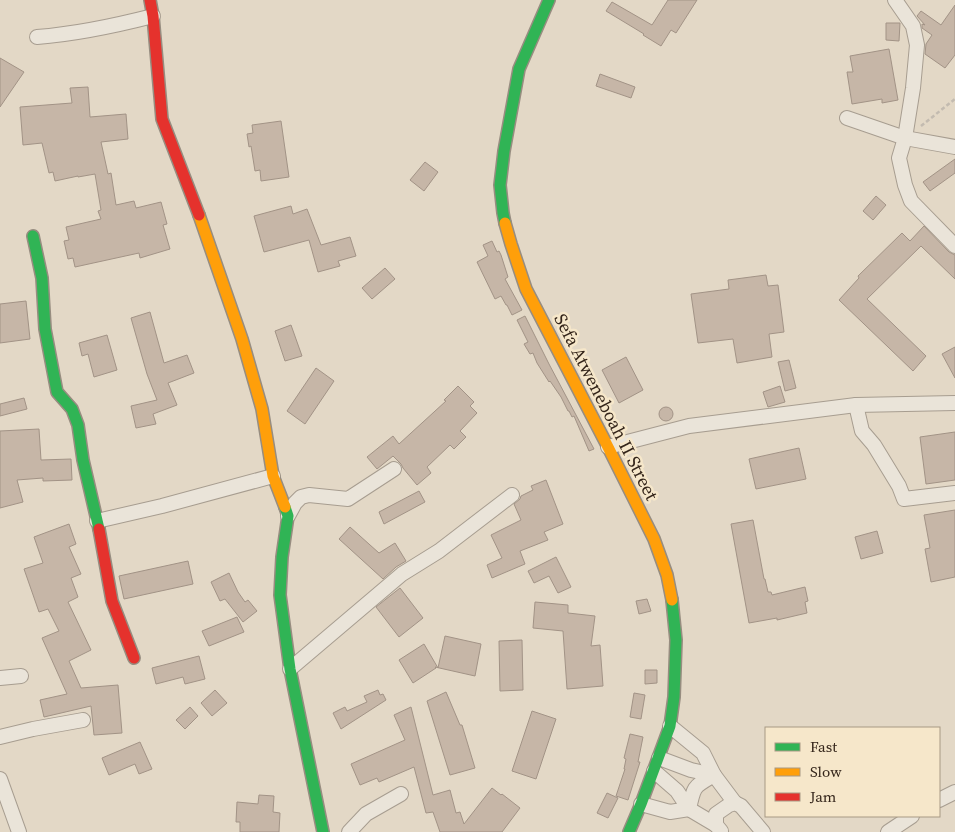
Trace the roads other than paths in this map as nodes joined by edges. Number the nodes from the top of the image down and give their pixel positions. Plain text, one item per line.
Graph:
1 (150, 0) edge
2 (549, 0) edge
3 (895, 0) edge
4 (152, 16) junction
5 (37, 37) dead end
6 (847, 118) dead end
7 (905, 138) junction
8 (955, 147) edge
9 (33, 236) dead end
10 (955, 246) edge
11 (955, 403) edge
12 (856, 405) junction
13 (608, 448) junction
14 (394, 469) dead end
15 (273, 476) junction
16 (955, 494) edge
17 (512, 495) dead end
18 (288, 516) junction
19 (97, 521) junction
20 (134, 658) dead end
21 (290, 669) junction
22 (21, 676) dead end
23 (0, 678) edge
24 (83, 720) dead end
25 (670, 726) junction
26 (0, 737) edge
27 (659, 758) junction
28 (654, 771) junction
29 (714, 775) junction
30 (0, 779) edge
31 (955, 792) edge
32 (401, 794) dead end
33 (940, 800) edge
34 (735, 803) junction
35 (641, 804) junction
36 (690, 809) junction
37 (910, 817) edge
38 (718, 828) edge
39 (18, 832) edge
40 (323, 832) edge
41 (348, 832) edge
42 (629, 832) edge
43 (763, 832) edge
44 (888, 832) edge

1 - 4 street
2 - 13 street, Sefa Atweneboah II Street
3 - 7 street
4 - 5 street
4 - 15 street
6 - 7 street
7 - 8 street
7 - 10 street
9 - 19 street
11 - 12 street
12 - 13 street
12 - 16 street
13 - 25 street, Sefa Atweneboah II Street
14 - 18 street
15 - 18 street
15 - 19 street
17 - 21 street
18 - 21 street
19 - 20 street
21 - 40 street
22 - 23 street
24 - 26 street
25 - 27 street, Sefa Atweneboah II Street
25 - 29 street
27 - 28 street, Sefa Atweneboah II Street
27 - 29 street
28 - 35 street, Sefa Atweneboah II Street
28 - 36 street
29 - 34 street
29 - 36 street
30 - 39 street
31 - 33 street
32 - 41 street
34 - 38 street
34 - 43 street
35 - 36 street
35 - 42 street, Sefa Atweneboah II Street
36 - 38 street
37 - 44 street

